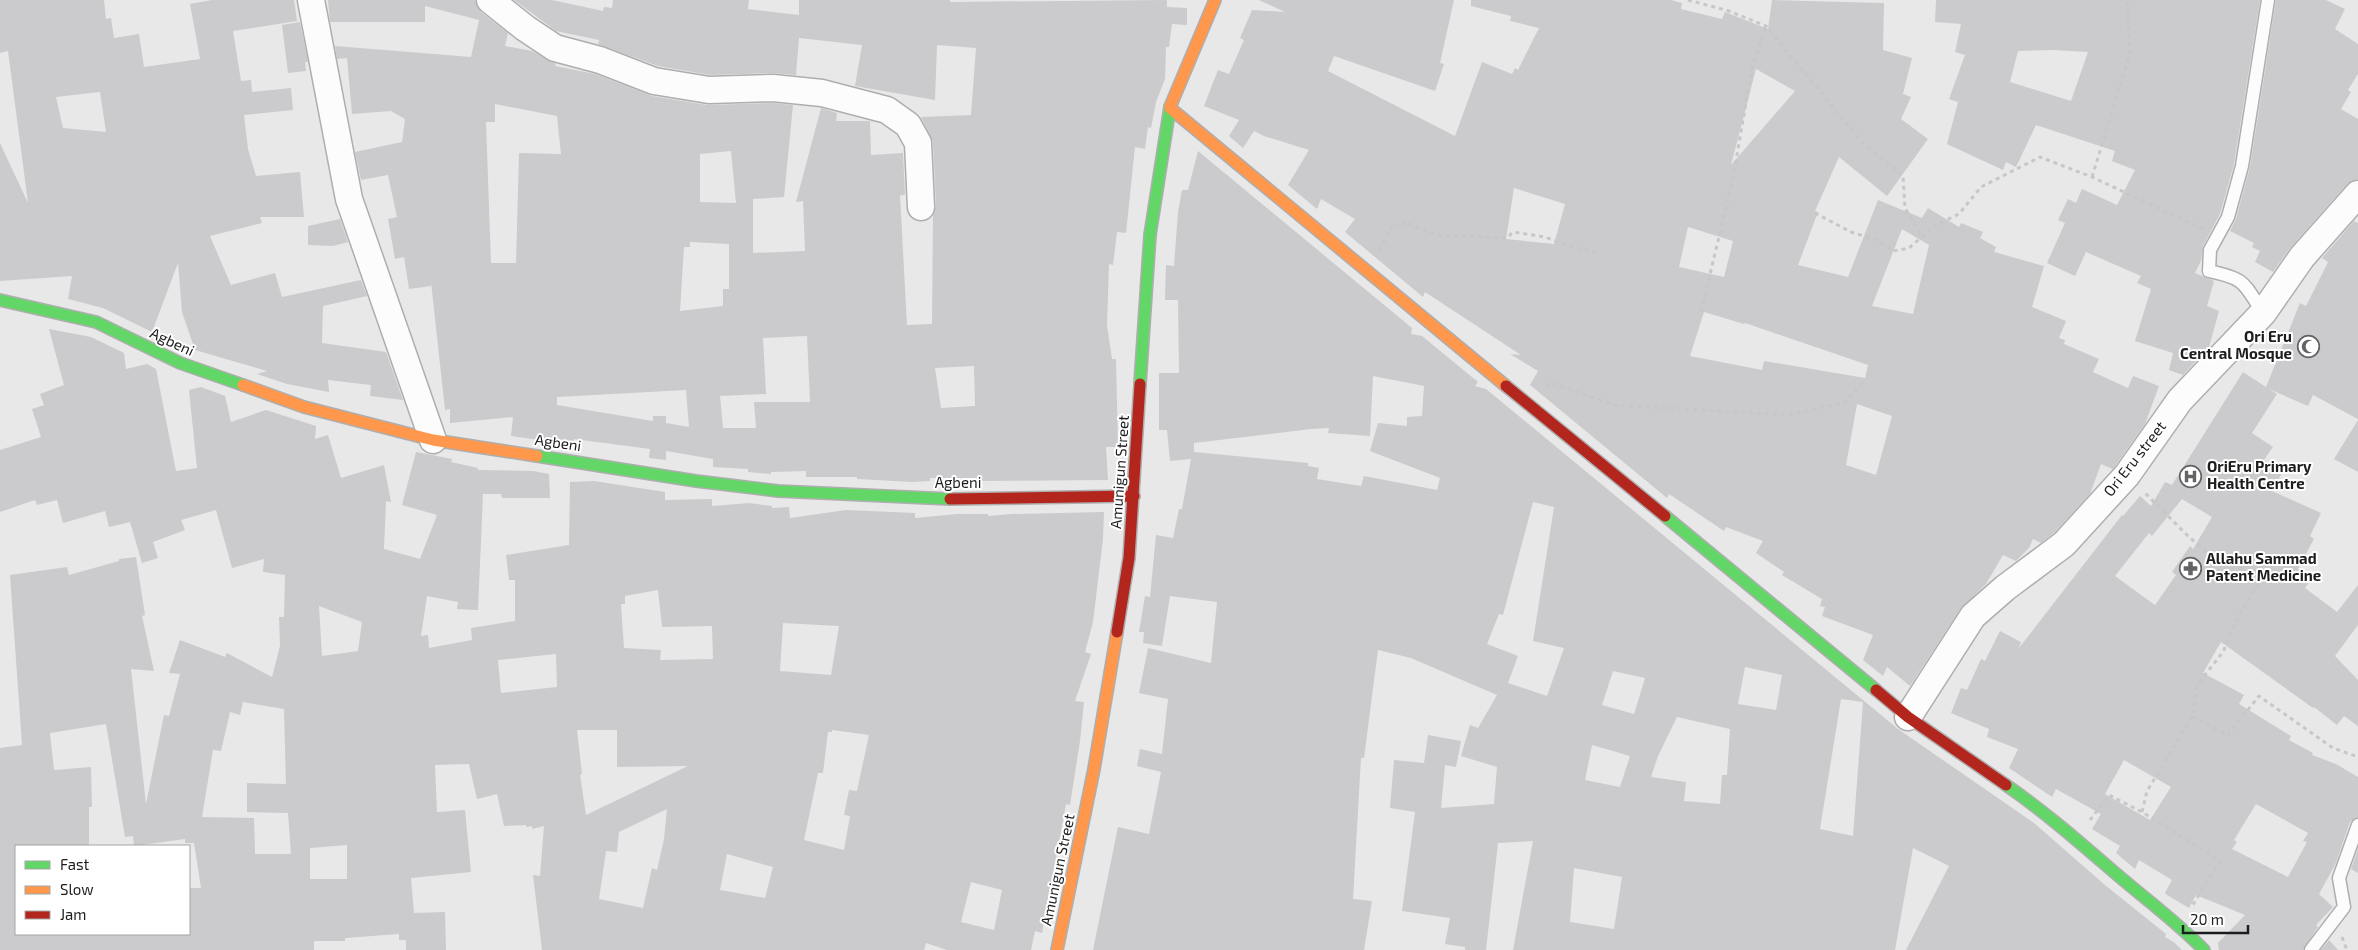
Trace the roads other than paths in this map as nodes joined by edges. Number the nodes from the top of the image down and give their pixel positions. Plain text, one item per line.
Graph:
1 (311, 0) edge
2 (490, 0) edge
3 (1215, 0) edge
4 (2268, 0) edge
5 (1170, 108) junction
6 (2358, 194) edge
7 (921, 206) dead end
8 (0, 300) edge
9 (2263, 313) junction
10 (433, 440) junction
11 (1134, 496) junction
12 (1908, 717) junction
13 (2358, 825) edge
14 (1057, 950) edge
15 (2204, 950) edge
16 (2311, 950) edge

1 - 10 street
2 - 7 street
3 - 5 street, Amunigun Street
4 - 9 lane
5 - 11 street, Amunigun Street
5 - 12 street
6 - 9 street, Ori Eru street
8 - 10 street, Agbeni
9 - 12 street, Ori Eru street
10 - 11 street, Agbeni
11 - 14 street, Amunigun Street
12 - 15 street
13 - 16 lane

